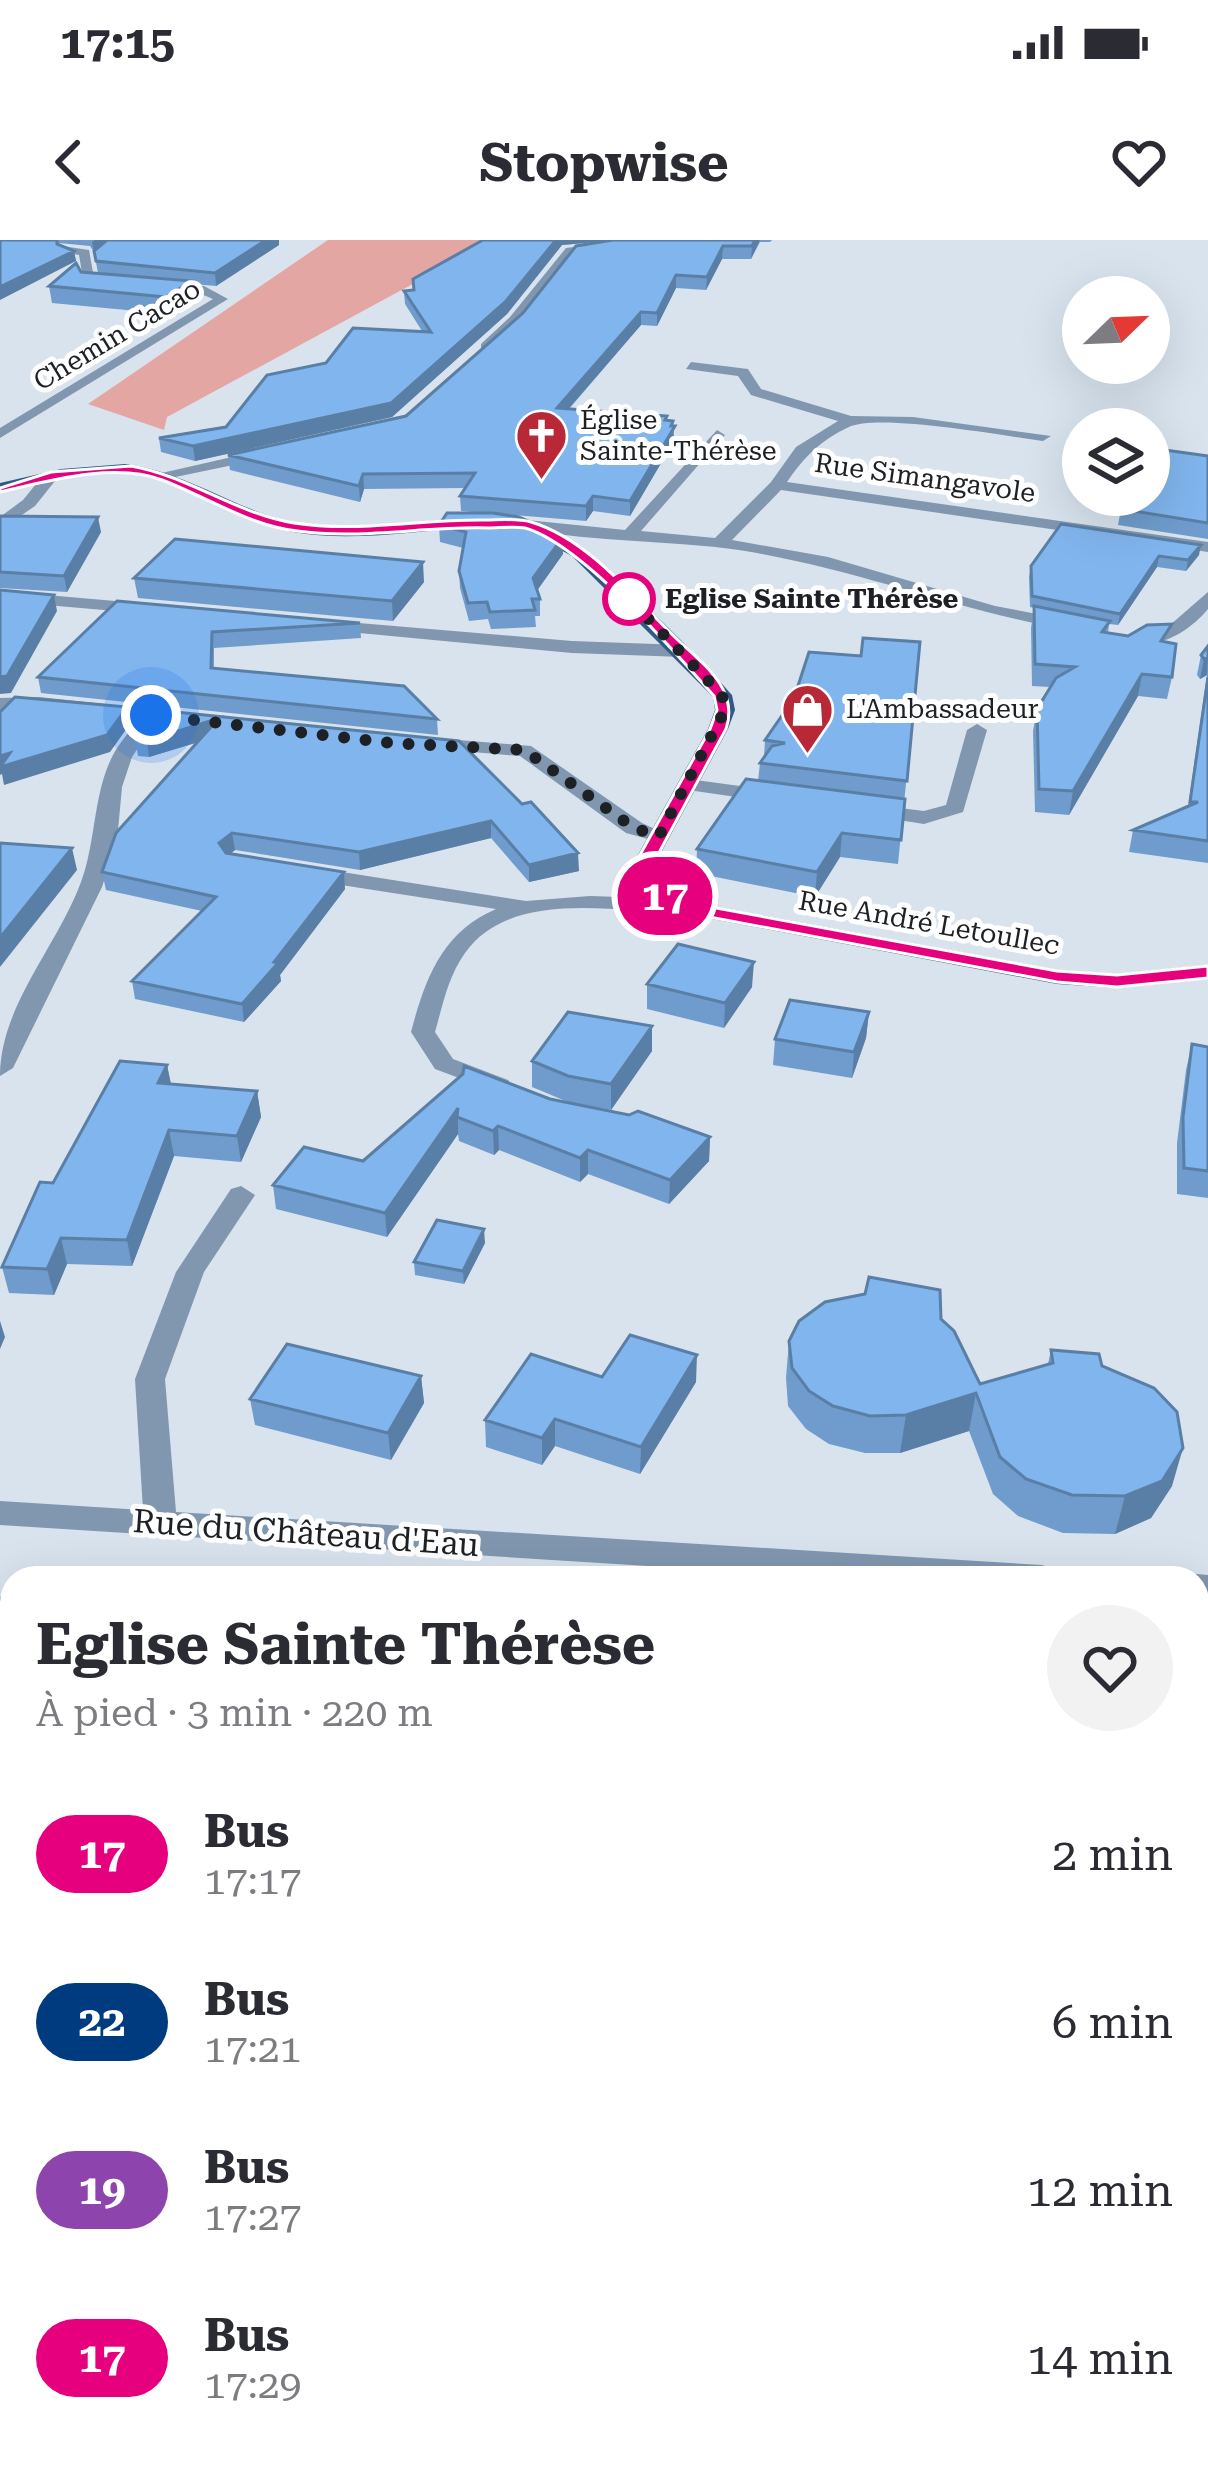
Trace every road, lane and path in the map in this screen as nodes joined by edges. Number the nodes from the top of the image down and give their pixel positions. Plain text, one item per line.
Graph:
1 (657, 240) edge
2 (66, 249) edge
3 (465, 365) edge
4 (691, 366) dead end
5 (850, 420) junction
6 (0, 434) edge
7 (717, 435) dead end
8 (1042, 436) dead end
9 (276, 452) edge
10 (161, 475) junction
11 (51, 476) junction
12 (776, 485) junction
13 (0, 488) edge
14 (510, 523) junction
15 (0, 525) edge
16 (628, 536) junction
17 (719, 544) junction
18 (1208, 547) edge
19 (0, 596) edge
20 (1208, 597) edge
21 (167, 611) edge
22 (310, 623) edge
23 (1096, 631) edge
24 (1117, 635) edge
25 (682, 651) junction
26 (0, 704) edge
27 (151, 715) junction
28 (216, 723) edge
29 (977, 730) dead end
30 (391, 743) edge
31 (688, 785) junction
32 (797, 800) edge
33 (840, 806) edge
34 (659, 836) junction
35 (282, 869) edge
36 (678, 906) junction
37 (524, 907) junction
38 (1208, 972) edge
39 (1174, 974) joint
40 (0, 1068) edge
41 (522, 1096) edge
42 (242, 1195) dead end
43 (0, 1513) edge
44 (160, 1523) junction
45 (724, 1566) edge

1 - 3 street
2 - 6 street, Chemin Cacao
4 - 5 street
5 - 8 street
5 - 12 street
7 - 16 street
9 - 10 street
10 - 11 main road
10 - 14 main road
11 - 13 main road
11 - 15 street
12 - 17 street
12 - 18 street, Rue Simangavole
14 - 16 street
14 - 25 main road
16 - 17 street
17 - 23 street
19 - 21 street
20 - 24 street
22 - 25 street
25 - 31 main road
26 - 27 street
27 - 28 street
27 - 40 street
29 - 33 street
30 - 34 street
31 - 32 street
31 - 34 main road
34 - 36 main road
35 - 37 street
36 - 37 street
36 - 39 main road, Rue André Letoullec
37 - 41 street
38 - 39 street
42 - 44 street
43 - 44 street, Rue du Château d'Eau
44 - 45 street, Rue du Château d'Eau

